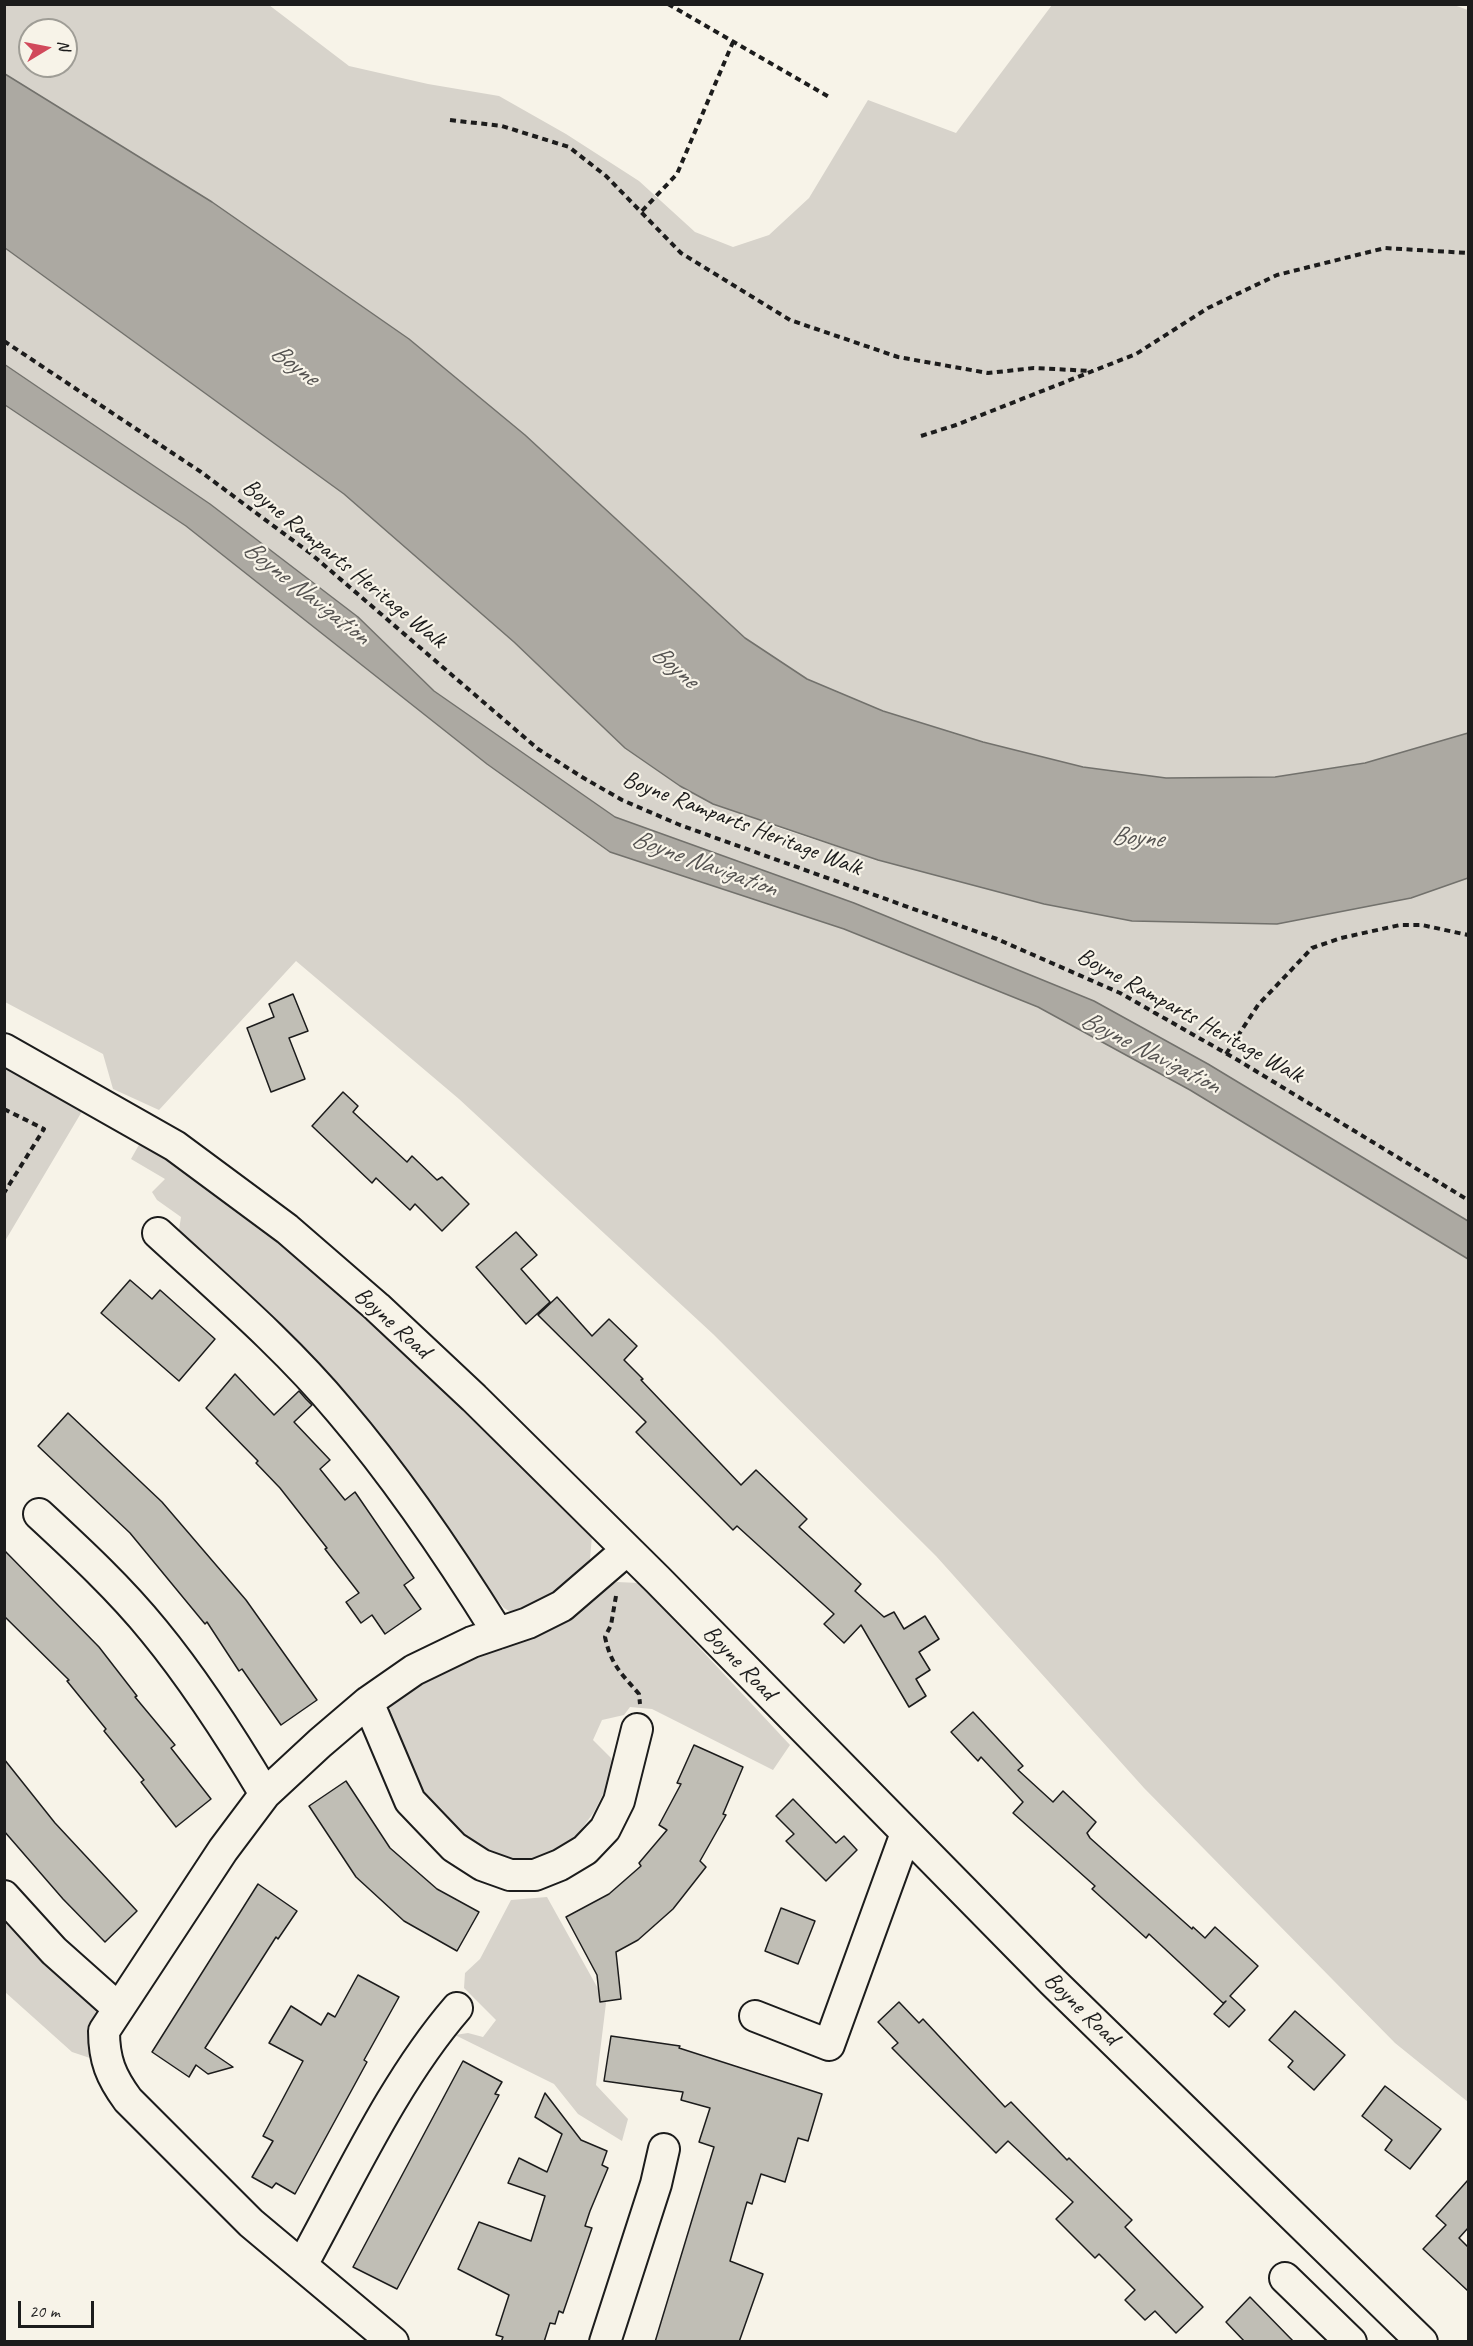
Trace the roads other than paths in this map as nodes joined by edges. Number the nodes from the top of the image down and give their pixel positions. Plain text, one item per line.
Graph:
1 (4, 1049) edge
2 (158, 1233) dead end
3 (39, 1514) dead end
4 (619, 1558) junction
5 (498, 1633) junction
6 (368, 1702) junction
7 (637, 1729) road end
8 (265, 1794) junction
9 (906, 1833) junction
10 (4, 1896) edge
11 (118, 2008) junction
12 (457, 2008) dead end
13 (755, 2016) dead end
14 (664, 2149) dead end
15 (302, 2265) junction
16 (1285, 2278) dead end
17 (393, 2342) edge
18 (605, 2342) edge
19 (1351, 2342) edge
20 (1422, 2342) edge

1 - 4 street, Boyne Road
2 - 5 street
3 - 8 street
4 - 5 street
4 - 9 street, Boyne Road
5 - 6 street
6 - 7 street
6 - 8 street
8 - 11 street
9 - 13 street
9 - 20 street, Boyne Road
10 - 11 street
11 - 15 street
12 - 15 street
14 - 18 street
15 - 17 street
16 - 19 street

